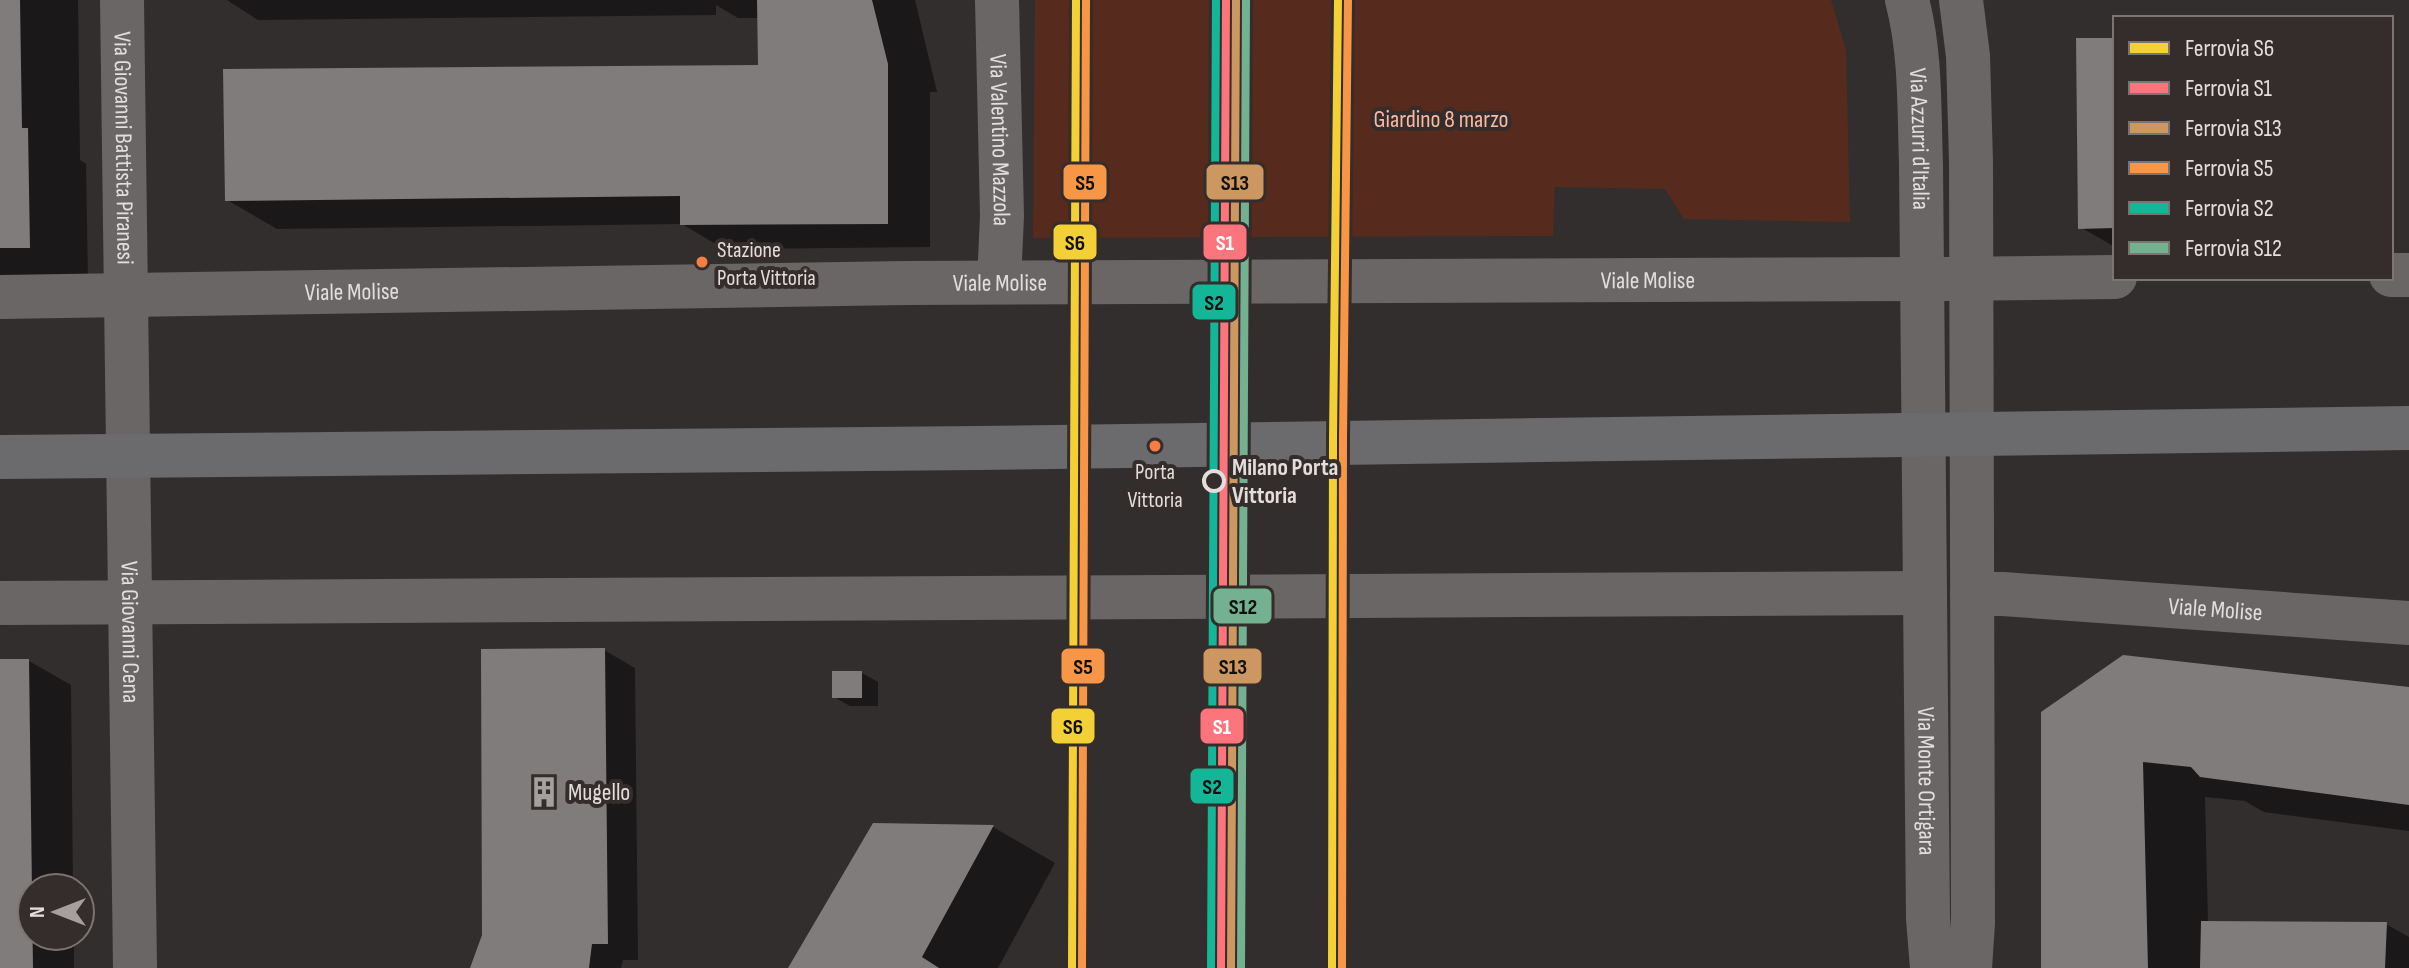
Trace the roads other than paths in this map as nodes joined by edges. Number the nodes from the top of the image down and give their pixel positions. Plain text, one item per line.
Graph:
1 (122, 0) edge
2 (997, 0) edge
3 (1907, 0) edge
4 (1961, 0) edge
5 (2113, 277) edge
6 (1922, 279) junction
7 (1971, 279) junction
8 (999, 282) junction
9 (126, 294) junction
10 (0, 297) edge
11 (2409, 428) edge
12 (1923, 435) junction
13 (1971, 435) junction
14 (129, 456) junction
15 (0, 457) edge
16 (1925, 593) junction
17 (1972, 594) junction
18 (130, 602) junction
19 (0, 603) edge
20 (2409, 623) edge
21 (135, 968) edge
22 (1932, 968) edge
23 (1970, 968) edge

1 - 9 street, Via Giovanni Battista Piranesi
2 - 8 street, Via Valentino Mazzola
3 - 6 street, Via Azzurri d'Italia
4 - 7 street, Via Azzurri d'Italia
5 - 7 street, Viale Molise
6 - 7 street, Viale Molise
6 - 8 street, Viale Molise
6 - 12 street
7 - 13 street
8 - 9 street, Viale Molise
9 - 10 street, Viale Molise
9 - 14 street, Via Giovanni Cena
11 - 13 main road
12 - 13 main road
12 - 14 main road
12 - 16 street
13 - 17 street
14 - 15 main road
14 - 18 street, Via Giovanni Cena
16 - 17 street, Viale Molise
16 - 18 street, Viale Molise
16 - 22 street, Via Monte Ortigara
17 - 20 street, Viale Molise
17 - 23 street, Via Monte Ortigara
18 - 19 street, Viale Molise
18 - 21 street, Via Giovanni Cena

